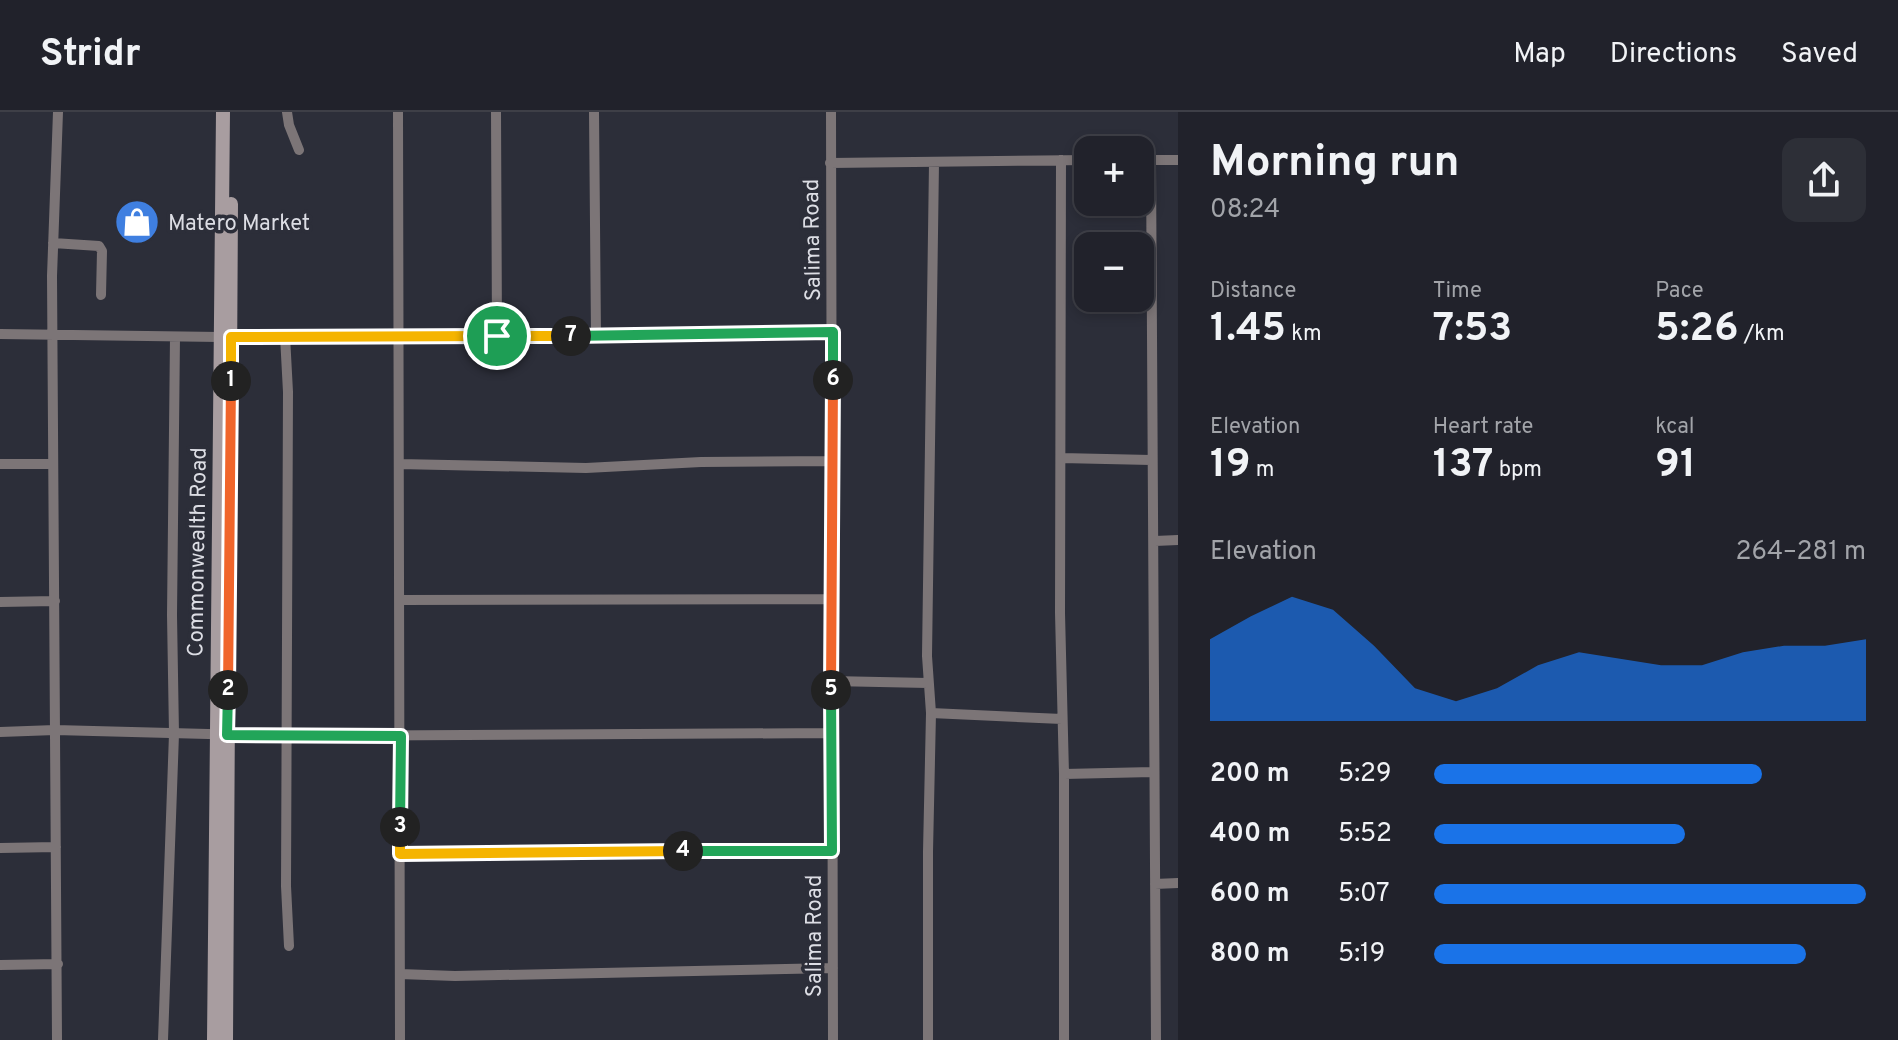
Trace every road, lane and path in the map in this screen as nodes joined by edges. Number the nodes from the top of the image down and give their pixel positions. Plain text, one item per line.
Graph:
1 (58, 112) edge
2 (223, 112) edge
3 (232, 112) edge
4 (287, 112) edge
5 (398, 112) edge
6 (496, 112) edge
7 (594, 112) edge
8 (831, 112) edge
9 (299, 150) dead end
10 (1061, 160) junction
11 (1074, 160) edge
12 (1154, 160) edge
13 (1178, 160) edge
14 (830, 163) junction
15 (934, 163) junction
16 (1146, 216) edge
17 (53, 243) junction
18 (101, 295) dead end
19 (833, 332) junction
20 (0, 334) edge
21 (399, 335) junction
22 (53, 336) junction
23 (285, 336) junction
24 (497, 336) junction
25 (596, 336) junction
26 (175, 337) junction
27 (226, 337) junction
28 (1061, 458) junction
29 (1151, 460) junction
30 (833, 461) junction
31 (0, 464) edge
32 (53, 464) junction
33 (399, 464) junction
34 (1178, 540) edge
35 (1155, 541) junction
36 (832, 599) junction
37 (401, 600) junction
38 (55, 601) junction
39 (0, 602) edge
40 (831, 681) junction
41 (928, 683) junction
42 (931, 713) junction
43 (1062, 719) junction
44 (55, 730) junction
45 (0, 732) edge
46 (831, 733) junction
47 (174, 734) junction
48 (222, 735) junction
49 (287, 736) junction
50 (401, 736) junction
51 (1153, 772) junction
52 (1064, 774) junction
53 (56, 847) junction
54 (0, 848) edge
55 (832, 851) junction
56 (400, 854) junction
57 (1178, 883) edge
58 (1155, 884) junction
59 (289, 946) dead end
60 (58, 964) junction
61 (0, 965) edge
62 (833, 968) junction
63 (400, 974) junction
64 (57, 1040) edge
65 (163, 1040) edge
66 (214, 1040) edge
67 (226, 1040) edge
68 (400, 1040) edge
69 (833, 1040) edge
70 (928, 1040) edge
71 (1064, 1040) edge
72 (1156, 1040) edge

1 - 17 street
2 - 27 main road, Commonwealth Road
3 - 27 main road, Commonwealth Road
4 - 9 street
5 - 21 street
6 - 24 street
7 - 25 street
8 - 14 street, Salima Road
10 - 11 street
10 - 15 street
10 - 28 street
12 - 13 street
14 - 15 street
14 - 19 street, Salima Road
15 - 41 street
16 - 29 street
17 - 18 street
17 - 22 street
19 - 25 street
19 - 30 street, Salima Road
20 - 22 street
21 - 23 street
21 - 24 street
21 - 33 street
22 - 26 street
22 - 32 street
23 - 27 street
23 - 49 street
24 - 25 street
26 - 27 street
26 - 47 street
27 - 48 main road, Commonwealth Road
28 - 29 street
28 - 43 street
29 - 35 street
30 - 33 street
30 - 36 street, Salima Road
31 - 32 street
32 - 38 street
33 - 37 street
34 - 35 street
35 - 51 street
36 - 37 street
36 - 40 street, Salima Road
37 - 50 street
38 - 39 street
38 - 44 street
40 - 41 street
40 - 46 street, Salima Road
41 - 42 street
42 - 43 street
42 - 70 street
43 - 52 street
44 - 45 street
44 - 47 street
44 - 53 street
46 - 50 street
46 - 55 street, Salima Road
47 - 48 street
47 - 65 street
48 - 49 street
48 - 66 main road, Commonwealth Road
48 - 67 main road, Commonwealth Road
49 - 50 street
49 - 59 street
50 - 56 street
51 - 52 street
51 - 58 street
52 - 71 street
53 - 54 street
53 - 60 street
55 - 56 street
55 - 62 street, Salima Road
56 - 63 street
57 - 58 street
58 - 72 street
60 - 61 street
60 - 64 street
62 - 63 street
62 - 69 street, Salima Road
63 - 68 street

